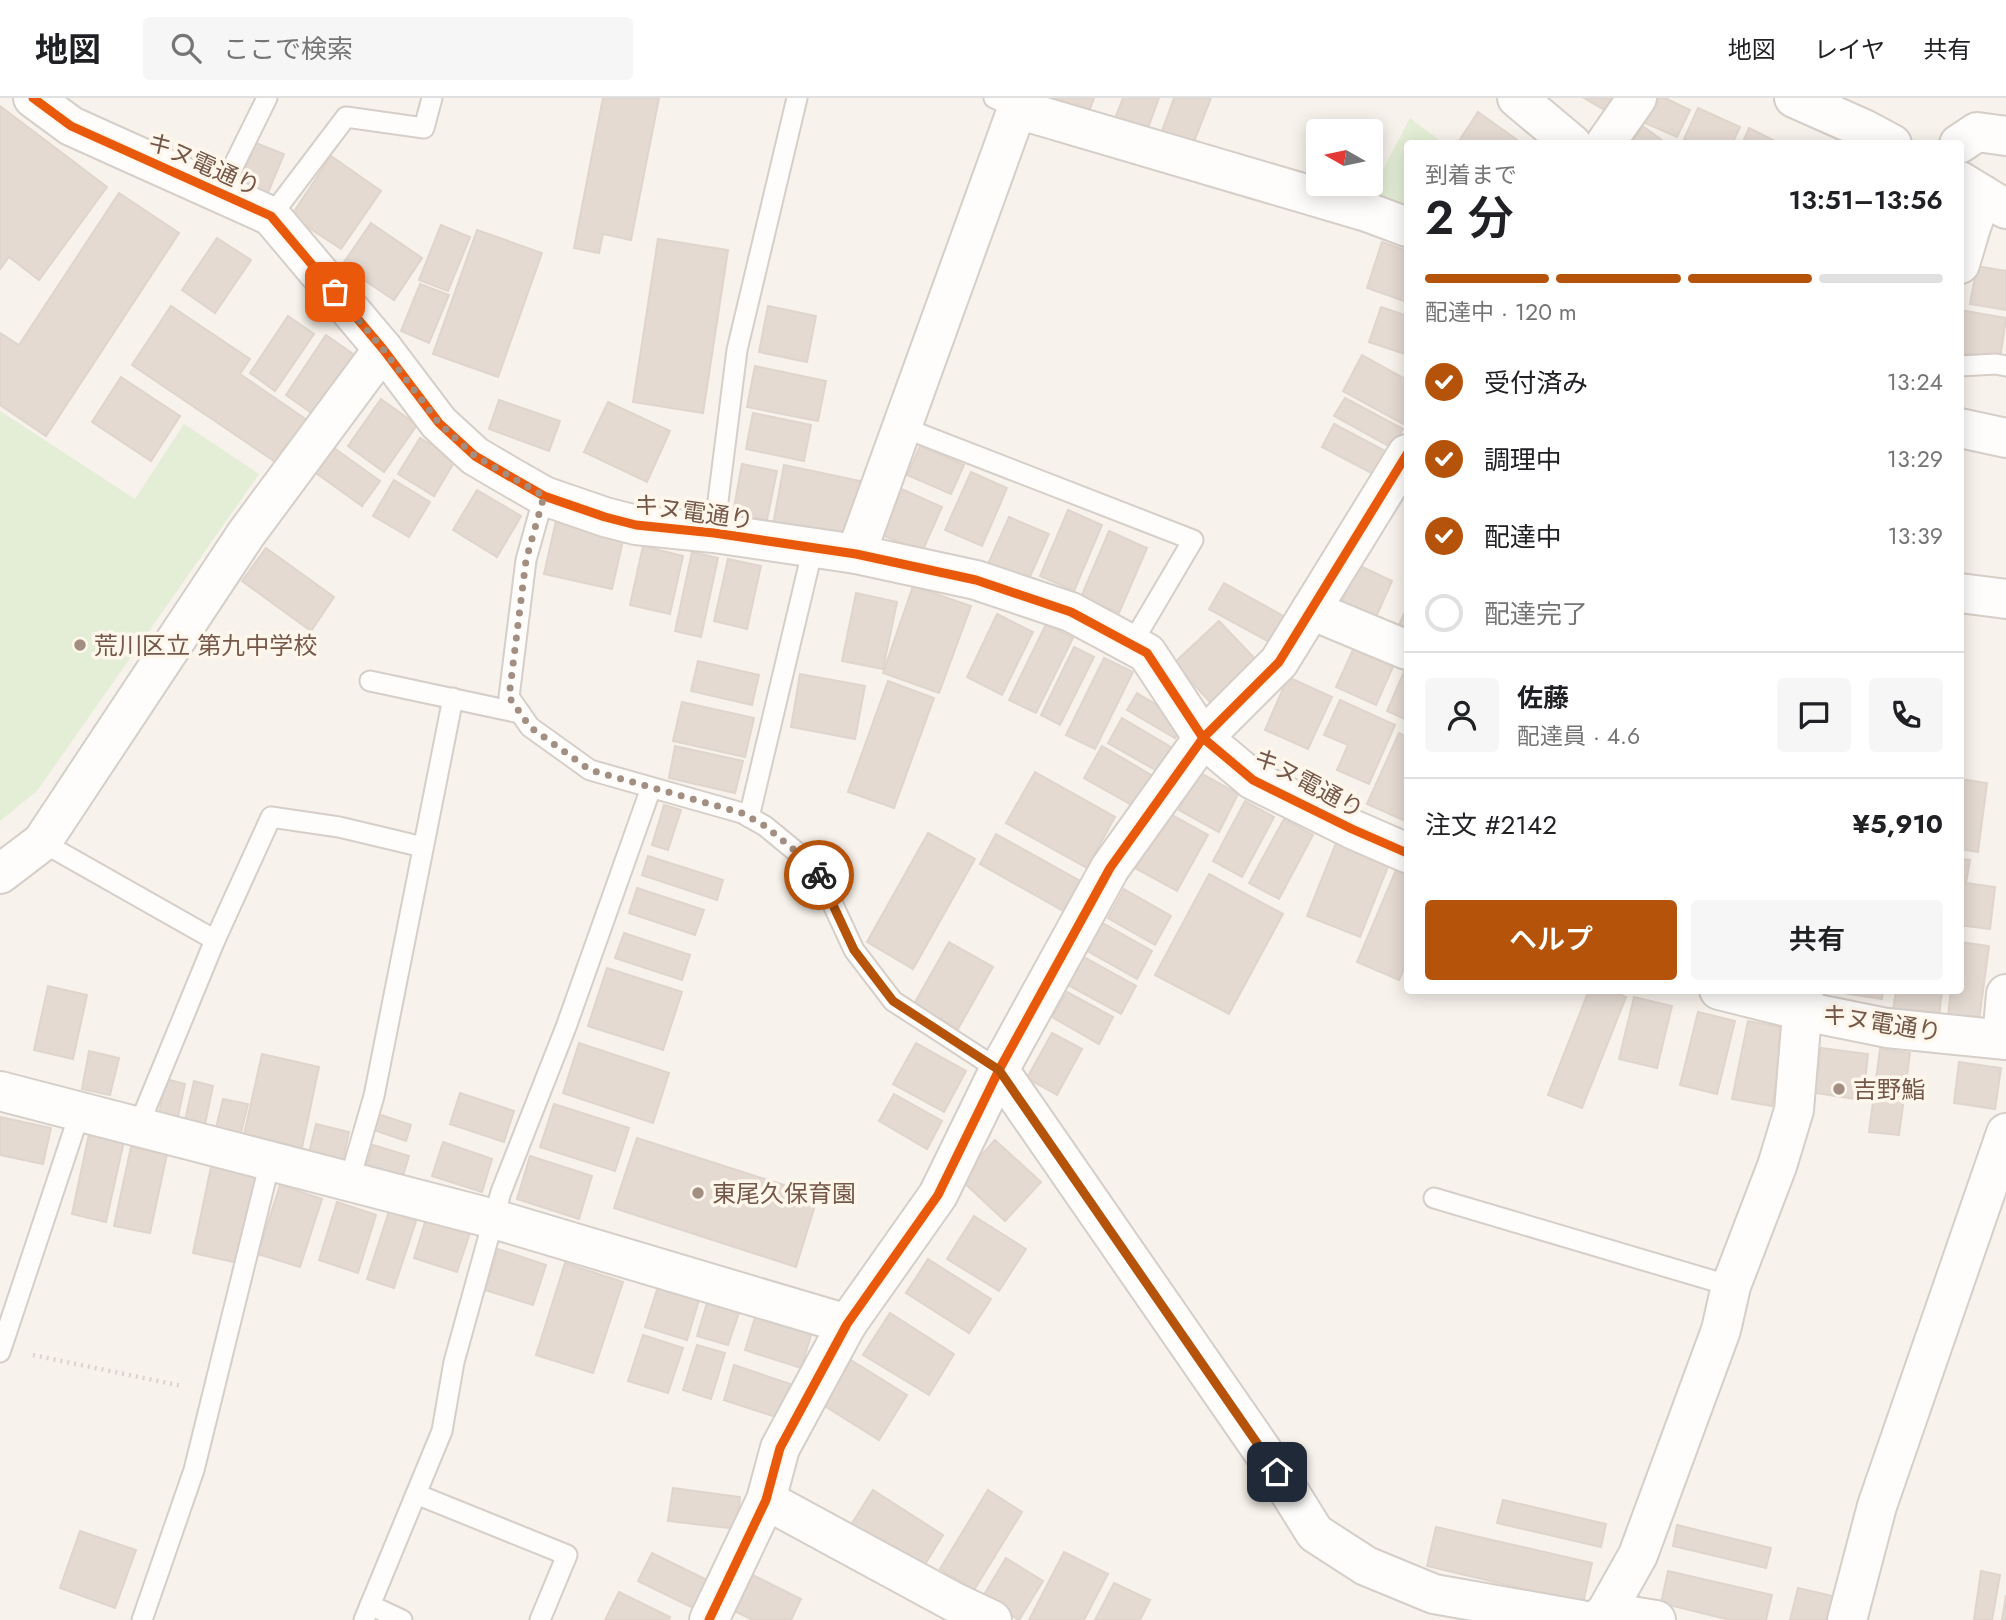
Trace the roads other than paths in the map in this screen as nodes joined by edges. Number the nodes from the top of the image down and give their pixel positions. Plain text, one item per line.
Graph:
1 (33, 98) edge
2 (267, 98) edge
3 (432, 98) edge
4 (797, 98) edge
5 (1517, 98) edge
6 (1637, 98) edge
7 (1794, 98) edge
8 (1011, 102) edge
9 (2006, 136) edge
10 (1567, 140) edge
11 (1608, 140) edge
12 (1885, 140) edge
13 (1964, 141) edge
14 (220, 193) junction
15 (1983, 195) edge
16 (271, 216) junction
17 (1404, 226) edge
18 (1964, 251) edge
19 (383, 349) junction
20 (1964, 366) edge
21 (2006, 366) edge
22 (902, 427) junction
23 (1964, 429) edge
24 (2006, 438) edge
25 (1404, 467) edge
26 (544, 496) junction
27 (714, 533) junction
28 (813, 548) junction
29 (856, 554) junction
30 (1964, 594) edge
31 (2006, 599) edge
32 (1311, 610) junction
33 (1131, 645) junction
34 (1404, 649) edge
35 (370, 681) dead end
36 (453, 698) junction
37 (520, 713) junction
38 (1203, 738) junction
39 (651, 788) junction
40 (749, 817) junction
41 (42, 842) junction
42 (423, 847) junction
43 (1404, 852) edge
44 (0, 874) edge
45 (215, 940) junction
46 (1750, 994) edge
47 (2006, 994) edge
48 (1803, 1001) edge
49 (2004, 1040) edge
50 (999, 1070) junction
51 (0, 1091) edge
52 (80, 1112) junction
53 (138, 1127) junction
54 (2006, 1133) edge
55 (270, 1162) junction
56 (349, 1182) junction
57 (1434, 1198) dead end
58 (494, 1219) junction
59 (1731, 1286) junction
60 (847, 1324) junction
61 (1, 1350) edge
62 (416, 1494) junction
63 (766, 1500) junction
64 (367, 1613) edge
65 (1595, 1617) edge
66 (142, 1620) edge
67 (402, 1620) edge
68 (540, 1620) edge
69 (709, 1620) edge
70 (992, 1620) edge
71 (1656, 1620) edge
72 (1847, 1620) edge

1 - 14 street, キヌ電通り
2 - 14 lane
3 - 16 lane
4 - 27 lane
5 - 10 street
6 - 11 street
7 - 12 street
8 - 17 street
8 - 22 street
9 - 13 street
14 - 16 street, キヌ電通り
15 - 18 street
16 - 19 street, キヌ電通り
19 - 26 street, キヌ電通り
19 - 41 street
20 - 21 lane
22 - 29 street
22 - 33 lane
23 - 24 street
25 - 32 street
26 - 27 street, キヌ電通り
26 - 37 lane
27 - 28 street, キヌ電通り
28 - 29 street, キヌ電通り
28 - 40 lane
29 - 33 street, キヌ電通り
30 - 31 street
32 - 34 street
32 - 38 street
33 - 38 street, キヌ電通り
35 - 36 lane
36 - 37 lane
36 - 42 lane
37 - 39 lane
38 - 43 street, キヌ電通り
38 - 50 street
39 - 40 lane
39 - 58 lane
40 - 50 lane
41 - 44 street
41 - 45 lane
42 - 45 lane
42 - 56 lane
45 - 53 lane
46 - 48 street, キヌ電通り
47 - 49 street
48 - 49 street, キヌ電通り
48 - 59 street
50 - 60 street
50 - 65 street
51 - 52 street
52 - 53 street
52 - 61 lane
53 - 55 street
54 - 72 street
55 - 56 street
55 - 66 lane
56 - 58 street
57 - 59 lane
58 - 60 street
58 - 62 lane
59 - 65 street
60 - 63 street
62 - 64 lane
62 - 68 lane
63 - 69 street
63 - 70 street
64 - 67 lane
65 - 71 street

